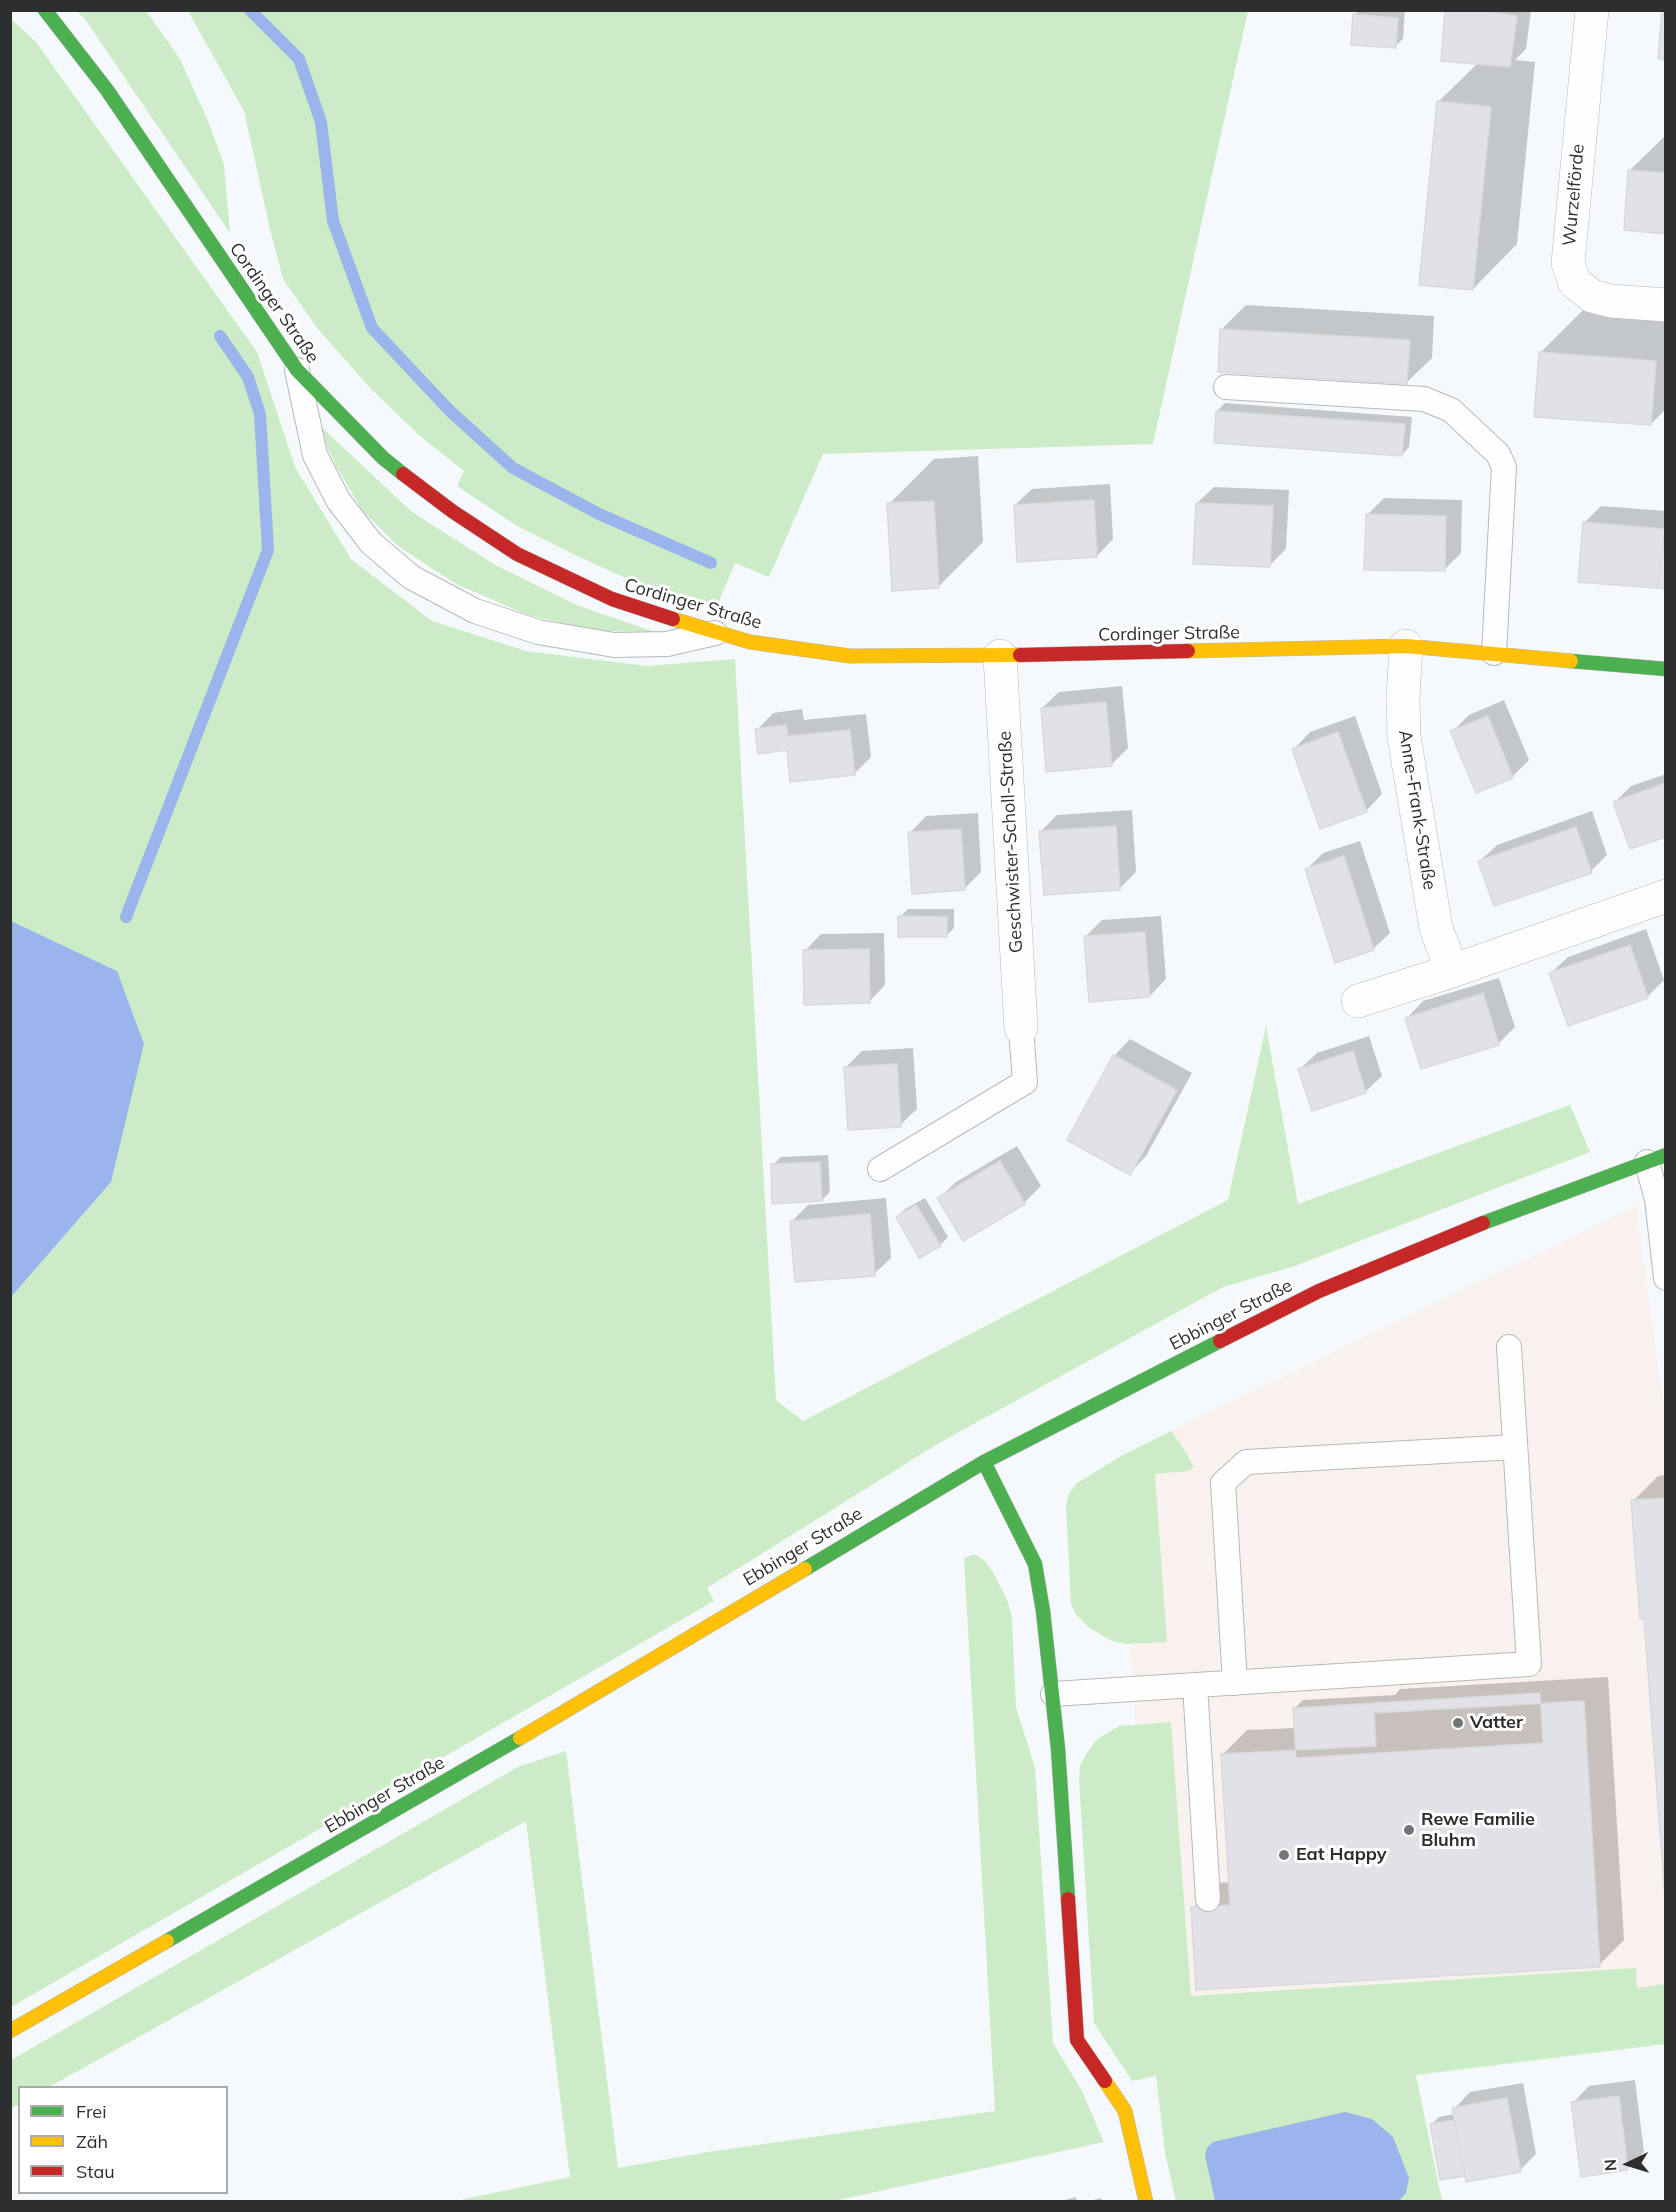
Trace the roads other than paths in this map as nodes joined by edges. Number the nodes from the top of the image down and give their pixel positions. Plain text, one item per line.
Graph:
1 (45, 10) edge
2 (1592, 10) edge
3 (1665, 305) edge
4 (297, 370) junction
5 (1226, 387) dead end
6 (715, 633) junction
7 (1406, 646) junction
8 (1494, 653) junction
9 (1000, 656) junction
10 (1665, 669) edge
11 (1665, 896) edge
12 (1452, 971) junction
13 (1358, 1001) dead end
14 (1021, 1028) joint
15 (1656, 1159) edge
16 (880, 1169) dead end
17 (1665, 1278) edge
18 (1509, 1347) dead end
19 (1515, 1447) junction
20 (984, 1462) junction
21 (1235, 1683) junction
22 (1195, 1685) junction
23 (1053, 1694) junction
24 (1209, 1899) dead end
25 (10, 2031) edge
26 (1146, 2202) edge

1 - 4 street, Cordinger Straße
2 - 3 street, Wurzelförde
4 - 6 street, Cordinger Straße
4 - 6 lane
5 - 8 lane
6 - 9 street, Cordinger Straße
7 - 8 street, Cordinger Straße
7 - 9 street, Cordinger Straße
7 - 12 street, Anne-Frank-Straße
8 - 10 street, Cordinger Straße
9 - 14 street, Geschwister-Scholl-Straße
11 - 12 street
12 - 13 street
14 - 16 lane
15 - 17 lane
15 - 20 street, Ebbinger Straße
18 - 19 lane
19 - 21 lane
19 - 21 lane
20 - 23 street
20 - 25 street, Ebbinger Straße
21 - 22 lane
22 - 23 lane
22 - 24 lane
23 - 26 street

